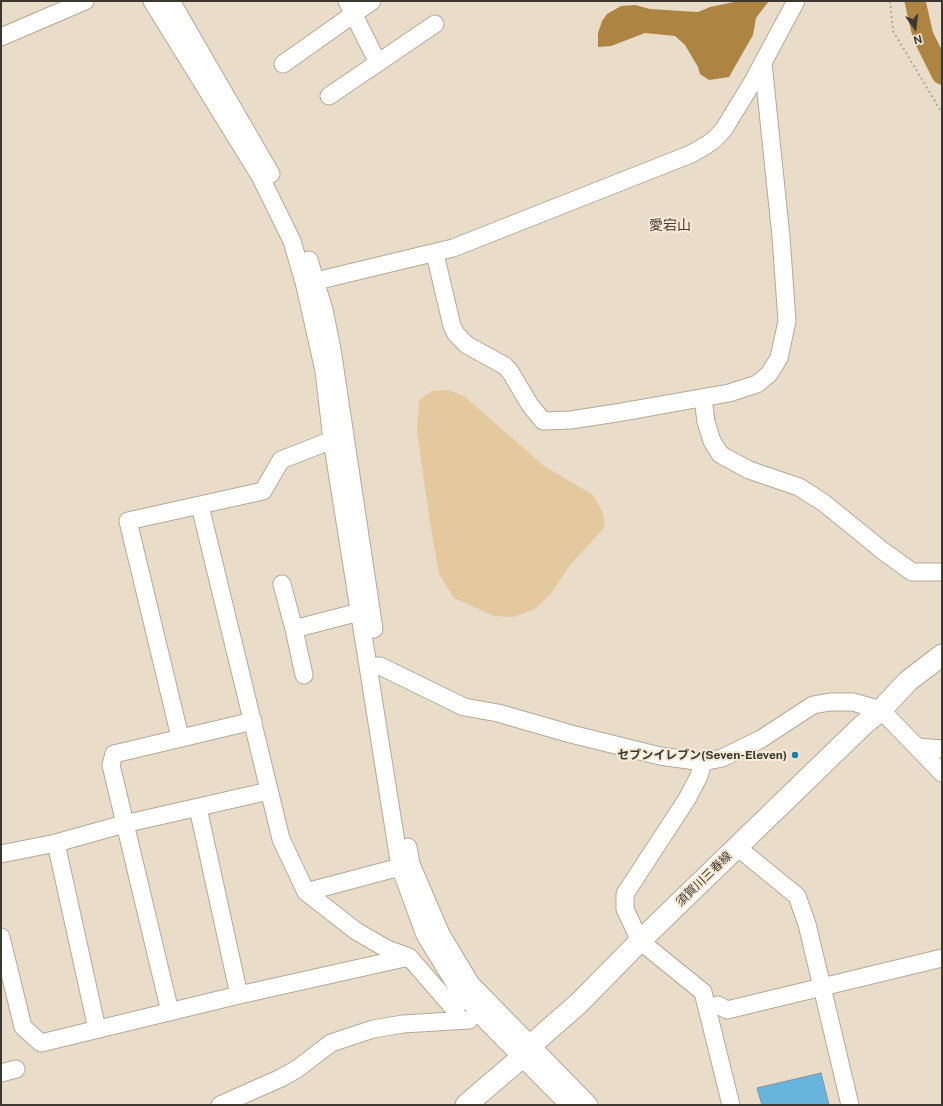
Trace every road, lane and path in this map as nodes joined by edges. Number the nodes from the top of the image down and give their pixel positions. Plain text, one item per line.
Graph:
1 (85, 1) edge
2 (152, 1) edge
3 (171, 1) edge
4 (372, 1) edge
5 (796, 1) edge
6 (890, 1) edge
7 (350, 7) edge
8 (435, 24) dead end
9 (1, 38) edge
10 (378, 63) junction
11 (763, 63) junction
12 (283, 64) dead end
13 (329, 96) dead end
14 (942, 113) edge
15 (435, 254) junction
16 (316, 281) junction
17 (703, 398) junction
18 (332, 440) junction
19 (200, 506) junction
20 (942, 572) edge
21 (282, 584) dead end
22 (359, 612) junction
23 (294, 629) junction
24 (942, 655) edge
25 (374, 666) junction
26 (304, 675) dead end
27 (881, 710) junction
28 (252, 721) junction
29 (180, 737) junction
30 (918, 747) junction
31 (942, 749) edge
32 (703, 762) junction
33 (942, 773) edge
34 (269, 790) junction
35 (198, 808) junction
36 (124, 824) junction
37 (56, 843) junction
38 (737, 847) junction
39 (1, 854) edge
40 (400, 866) junction
41 (306, 892) junction
42 (1, 937) edge
43 (640, 941) junction
44 (409, 957) junction
45 (942, 958) edge
46 (821, 986) junction
47 (239, 995) junction
48 (718, 1005) dead end
49 (170, 1012) junction
50 (457, 1020) junction
51 (485, 1020) junction
52 (98, 1029) junction
53 (526, 1052) junction
54 (220, 1105) edge
55 (466, 1105) edge
56 (569, 1105) edge
57 (588, 1105) edge
58 (731, 1105) edge
59 (850, 1105) edge

1 - 9 street
2 - 18 street
3 - 16 street
4 - 7 street
5 - 11 street
6 - 14 path
7 - 10 street
7 - 12 street
8 - 10 street
10 - 13 street
11 - 15 street
11 - 17 street
15 - 16 street
15 - 17 street
16 - 25 street
17 - 20 street
18 - 19 street
18 - 22 street
19 - 28 street
19 - 29 street
21 - 23 street
22 - 23 street
22 - 25 street
23 - 26 street
24 - 27 main road, 須賀川三春線
25 - 32 street
25 - 40 street
25 - 53 street
27 - 30 street
27 - 32 street
27 - 38 main road, 須賀川三春線
28 - 29 street
28 - 34 street
29 - 36 street
30 - 31 street
30 - 33 street
32 - 43 street
34 - 35 street
34 - 41 street
35 - 36 street
35 - 47 street
36 - 37 street
36 - 49 street
37 - 39 street
37 - 52 street
38 - 43 main road, 須賀川三春線
38 - 46 street
40 - 41 street
40 - 51 street
41 - 44 street
42 - 52 street
43 - 53 main road, 須賀川三春線
43 - 58 street
44 - 47 street
44 - 50 street
45 - 46 street
46 - 48 street
46 - 59 street
47 - 49 street
49 - 52 street
50 - 51 street
50 - 54 street
51 - 53 street
53 - 55 main road, 須賀川三春線
53 - 56 street
53 - 57 street

